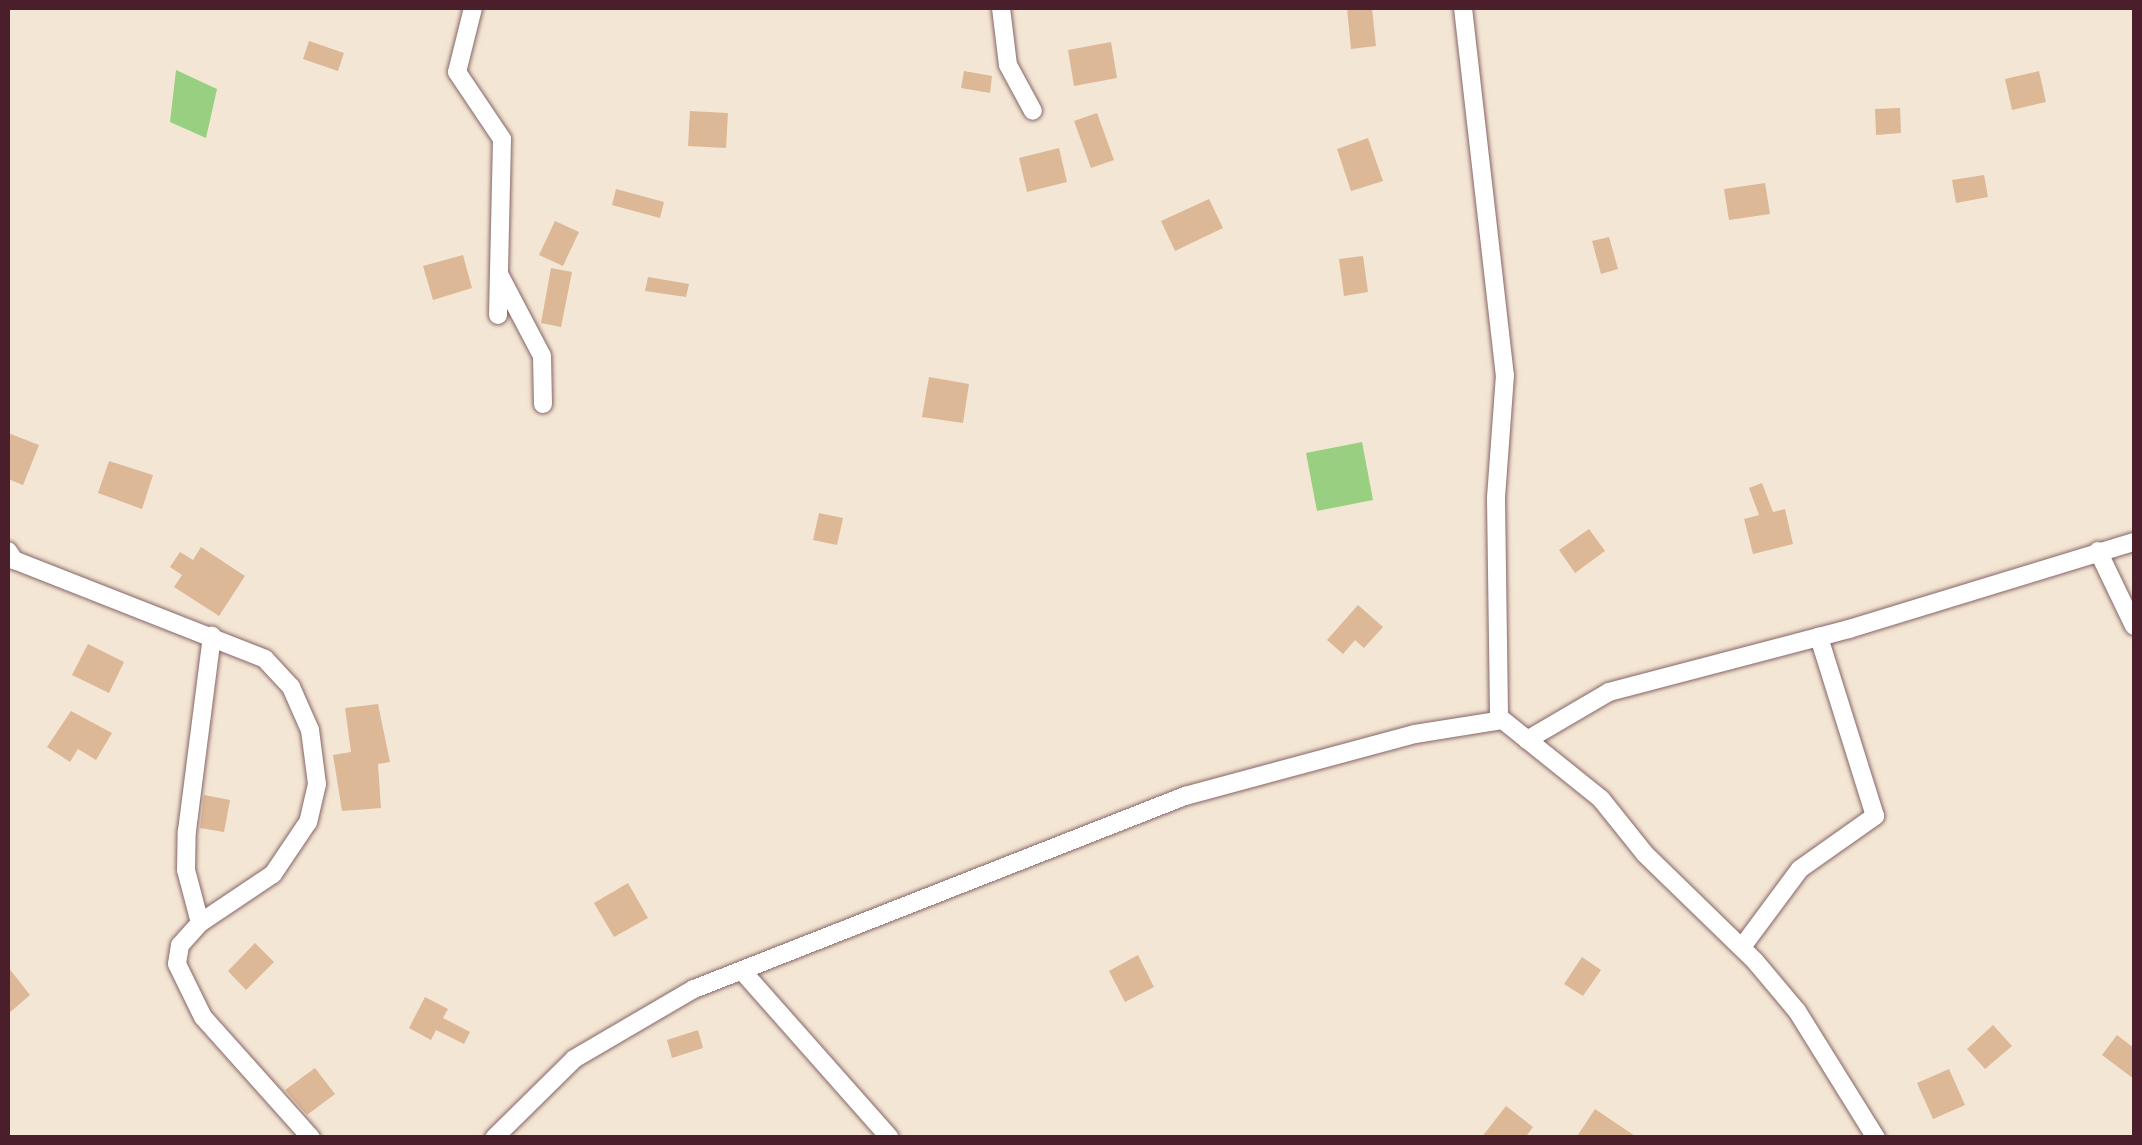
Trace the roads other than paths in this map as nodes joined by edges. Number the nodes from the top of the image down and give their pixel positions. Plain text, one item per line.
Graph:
1 (473, 8) edge
2 (1001, 8) edge
3 (1463, 8) edge
4 (1033, 111) dead end
5 (500, 276) junction
6 (498, 315) dead end
7 (543, 404) dead end
8 (2134, 542) edge
9 (8, 551) edge
10 (2098, 552) junction
11 (2134, 626) edge
12 (212, 636) junction
13 (1819, 637) junction
14 (1502, 720) junction
15 (1527, 740) junction
16 (200, 922) junction
17 (1742, 947) junction
18 (744, 973) junction
19 (515, 1130) edge
20 (311, 1138) edge
21 (494, 1138) edge
22 (890, 1138) edge
23 (1876, 1138) edge

1 - 5 street
2 - 4 street
3 - 14 street
5 - 6 street
5 - 7 street
8 - 10 street
9 - 12 street
10 - 11 street
10 - 13 street
12 - 16 street
12 - 16 street
13 - 15 street
13 - 17 street
14 - 15 street
14 - 18 street
15 - 17 street
16 - 20 street
17 - 23 street
18 - 19 street
18 - 22 street
19 - 21 street

